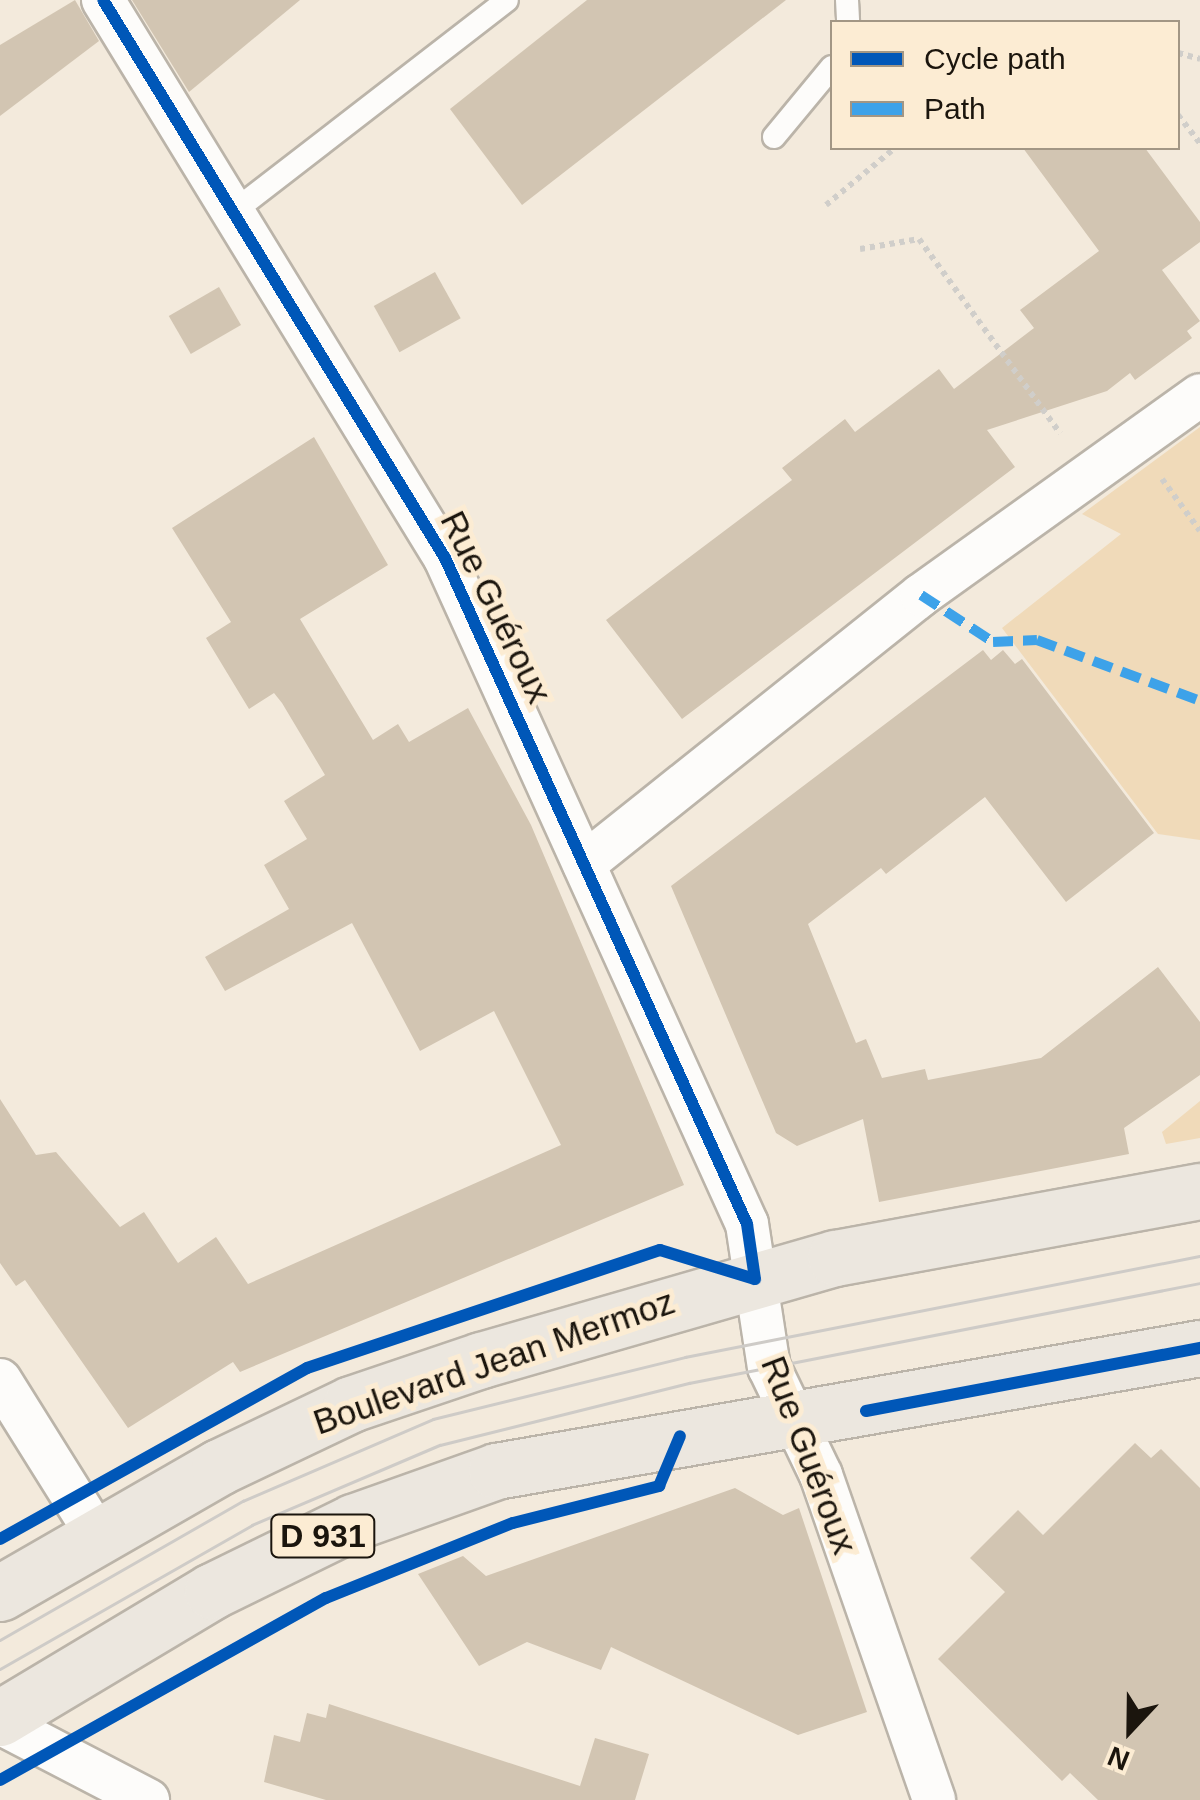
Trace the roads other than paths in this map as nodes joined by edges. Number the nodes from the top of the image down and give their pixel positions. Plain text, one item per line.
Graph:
1 (103, 0) edge
2 (507, 0) edge
3 (830, 70) edge
4 (774, 137) dead end
5 (233, 212) junction
6 (1200, 395) edge
7 (584, 864) junction
8 (1200, 1191) edge
9 (755, 1279) junction
10 (1200, 1348) edge
11 (0, 1380) edge
12 (799, 1424) junction
13 (98, 1535) junction
14 (0, 1594) edge
15 (0, 1721) edge
16 (148, 1800) edge
17 (934, 1800) edge

1 - 5 street, Rue Guéroux
2 - 5 lane
3 - 4 lane
5 - 7 street, Rue Guéroux
6 - 7 street
7 - 9 street, Rue Guéroux
8 - 9 main road, Boulevard Jean Mermoz
9 - 12 street, Rue Guéroux
9 - 13 main road, Boulevard Jean Mermoz
10 - 12 main road, D 931
11 - 13 street
12 - 15 main road, D 931
12 - 17 street, Rue Guéroux
13 - 14 main road, Boulevard Jean Mermoz
15 - 16 street

